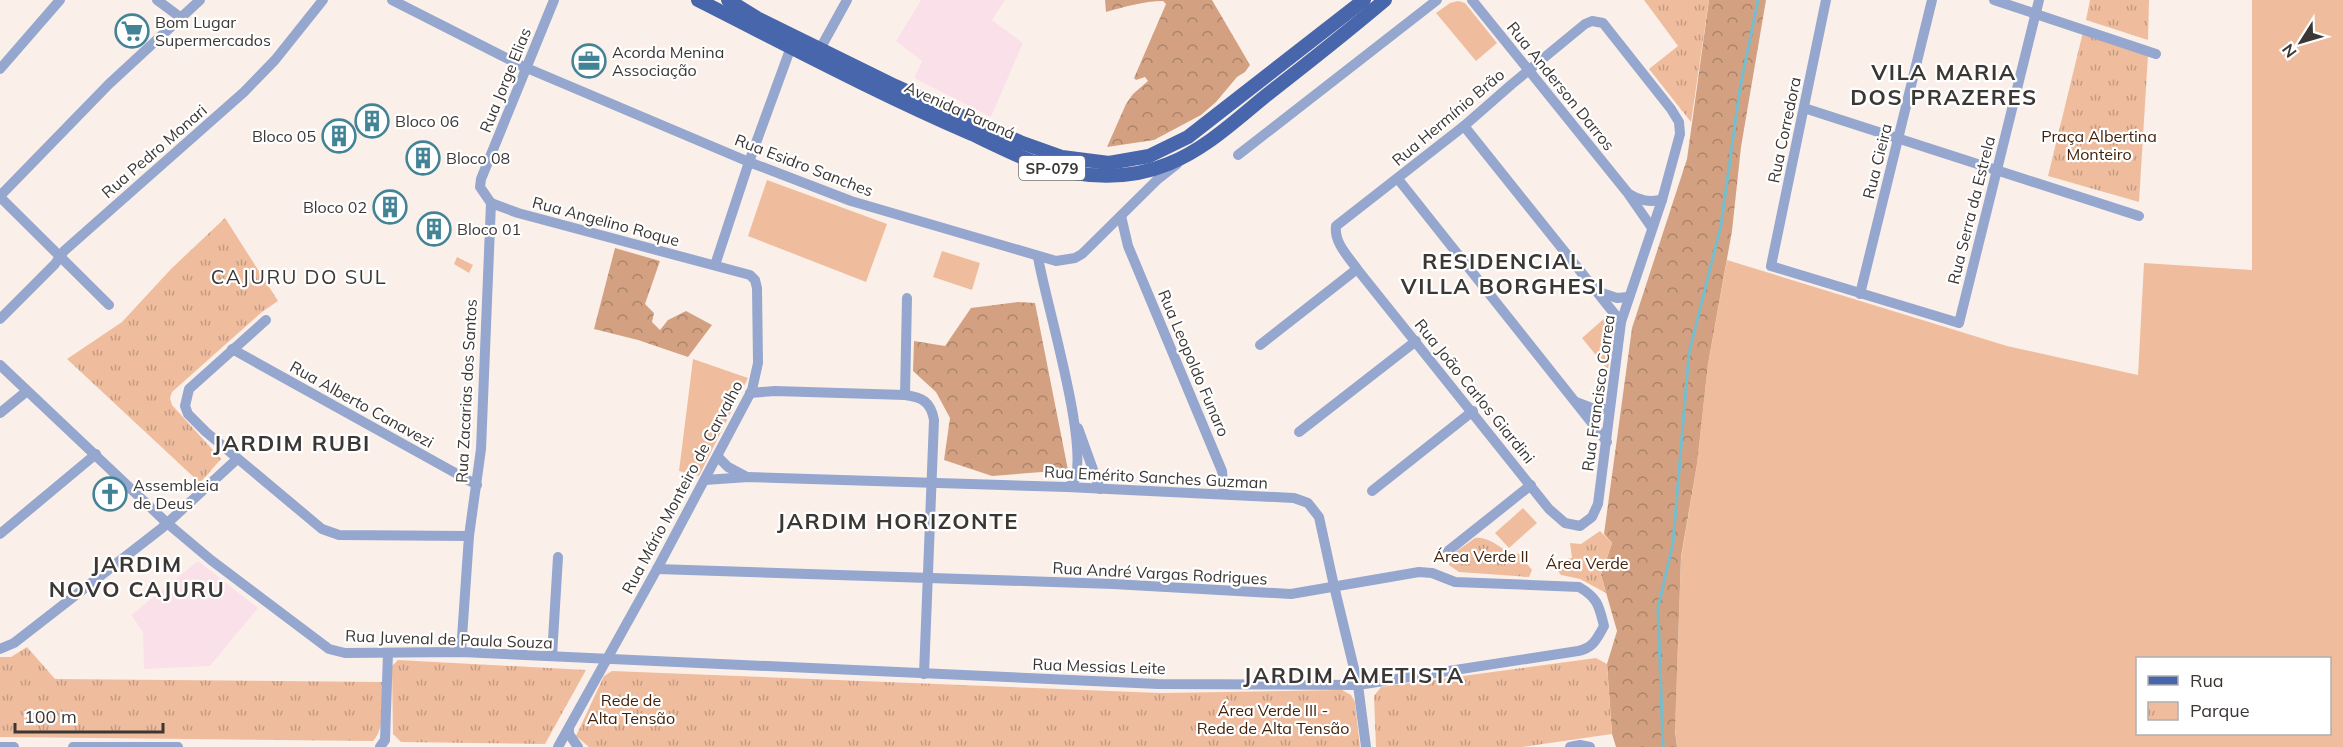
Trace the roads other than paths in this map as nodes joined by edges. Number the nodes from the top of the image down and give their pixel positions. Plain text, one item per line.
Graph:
1 (60, 0) edge
2 (157, 0) edge
3 (200, 0) edge
4 (323, 0) edge
5 (392, 0) edge
6 (554, 0) edge
7 (699, 0) edge
8 (728, 0) edge
9 (847, 0) edge
10 (1364, 0) edge
11 (1385, 0) edge
12 (1437, 0) edge
13 (1472, 0) edge
14 (1826, 0) edge
15 (1932, 0) edge
16 (1994, 0) edge
17 (2039, 0) edge
18 (2035, 14) junction
19 (180, 17) junction
20 (791, 47) junction
21 (820, 49) junction
22 (2156, 54) dead end
23 (527, 67) junction
24 (0, 69) edge
25 (1529, 70) junction
26 (1804, 108) junction
27 (1679, 122) joint
28 (1464, 126) junction
29 (1898, 138) junction
30 (1189, 154) junction
31 (1238, 154) dead end
32 (748, 162) junction
33 (1997, 170) junction
34 (1398, 179) junction
35 (1627, 192) junction
36 (0, 197) edge
37 (1662, 200) junction
38 (490, 203) junction
39 (1121, 216) junction
40 (2139, 216) dead end
41 (1652, 228) junction
42 (1335, 234) joint
43 (1100, 237) junction
44 (1128, 246) junction
45 (60, 256) junction
46 (1038, 256) junction
47 (715, 265) junction
48 (1358, 269) junction
49 (1595, 291) junction
50 (1860, 294) junction
51 (1628, 297) junction
52 (907, 298) dead end
53 (109, 305) dead end
54 (0, 319) edge
55 (266, 320) dead end
56 (1621, 322) junction
57 (1416, 341) junction
58 (1260, 345) dead end
59 (232, 349) junction
60 (0, 365) edge
61 (756, 380) junction
62 (27, 391) junction
63 (775, 391) junction
64 (750, 393) junction
65 (905, 395) junction
66 (1573, 401) junction
67 (1609, 409) junction
68 (1473, 411) junction
69 (0, 413) edge
70 (1074, 417) junction
71 (1299, 432) dead end
72 (1606, 442) junction
73 (96, 454) junction
74 (718, 457) junction
75 (236, 460) junction
76 (748, 477) junction
77 (705, 480) junction
78 (931, 483) junction
79 (477, 484) junction
80 (1531, 485) junction
81 (1067, 488) junction
82 (1100, 489) junction
83 (1372, 491) dead end
84 (1224, 494) junction
85 (167, 523) junction
86 (1580, 526) joint
87 (0, 534) edge
88 (469, 536) junction
89 (1448, 551) dead end
90 (558, 557) dead end
91 (657, 569) junction
92 (928, 579) junction
93 (1334, 586) junction
94 (0, 649) edge
95 (1587, 649) joint
96 (461, 652) junction
97 (388, 653) junction
98 (552, 656) junction
99 (606, 660) junction
100 (924, 674) junction
101 (1358, 685) junction
102 (569, 728) junction
103 (1589, 746) edge
104 (0, 747) edge
105 (14, 747) edge
106 (73, 747) edge
107 (178, 747) edge
108 (380, 747) edge
109 (558, 747) edge
110 (578, 747) edge
111 (1366, 747) edge
112 (1570, 747) edge

1 - 24 street
2 - 19 street
3 - 19 street
4 - 45 street, Rua Pedro Monari
5 - 23 street, Rua Esidro Sanches
6 - 23 street, Rua Jorge Elias
7 - 20 main road, Avenida Paraná / SP-079
8 - 21 main road, Avenida Paraná / SP-079
9 - 21 street
10 - 21 main road, Avenida Paraná / SP-079
11 - 30 main road, Avenida Paraná / SP-079
12 - 31 street
13 - 25 street, Rua Anderson Darros
14 - 26 street, Rua Corredora
15 - 29 street, Rua Cieira
16 - 18 street
17 - 18 street, Rua Serra da Estrela
18 - 22 street
18 - 33 street, Rua Serra da Estrela
19 - 36 street
20 - 30 main road, Avenida Paraná / SP-079
20 - 32 street
23 - 32 street, Rua Esidro Sanches
23 - 38 street, Rua Jorge Elias
25 - 27 street, Rua Hermínio Brão
25 - 28 street, Rua Hermínio Brão
25 - 35 street, Rua Anderson Darros
26 - 29 street
26 - 50 street, Rua Corredora
27 - 37 street, Rua Francisco Correa
28 - 34 street, Rua Hermínio Brão
28 - 49 street
29 - 33 street
29 - 50 street, Rua Cieira
30 - 39 street, Rua Esidro Sanches
32 - 46 street, Rua Esidro Sanches
32 - 47 street
33 - 40 street
33 - 50 street, Rua Serra da Estrela
34 - 42 street, Rua Hermínio Brão
34 - 66 street
35 - 37 street
35 - 41 street, Rua Anderson Darros
36 - 45 street
37 - 41 street, Rua Francisco Correa
38 - 47 street, Rua Angelino Roque
38 - 79 street, Rua Zacarias dos Santos
39 - 43 street, Rua Esidro Sanches
39 - 44 street, Rua Leopoldo Funaro
41 - 51 street, Rua Francisco Correa
42 - 48 street, Rua João Carlos Giardini
43 - 44 street
43 - 46 street, Rua Esidro Sanches
44 - 84 street, Rua Leopoldo Funaro
45 - 53 street
45 - 54 street, Rua Pedro Monari
46 - 70 street
47 - 61 street, Rua Mário Monteiro de Carvalho
48 - 57 street, Rua João Carlos Giardini
48 - 58 street
49 - 51 street
49 - 56 street
51 - 56 street, Rua Francisco Correa
52 - 65 street
55 - 59 street
56 - 67 street, Rua Francisco Correa
57 - 68 street, Rua João Carlos Giardini
57 - 71 street
59 - 75 street
59 - 79 street, Rua Alberto Canavezi
60 - 62 street, Rua Juvenal de Paula Souza
61 - 63 street
61 - 64 street, Rua Mário Monteiro de Carvalho
62 - 69 street
62 - 73 street, Rua Juvenal de Paula Souza
63 - 64 street
63 - 65 street
64 - 74 street, Rua Mário Monteiro de Carvalho
65 - 78 street
66 - 67 street
66 - 72 street
67 - 72 street, Rua Francisco Correa
68 - 80 street, Rua João Carlos Giardini
68 - 83 street
70 - 81 street
70 - 82 street
72 - 86 street, Rua Francisco Correa
73 - 85 street, Rua Juvenal de Paula Souza
73 - 87 street
74 - 76 street
74 - 77 street, Rua Mário Monteiro de Carvalho
75 - 85 street
75 - 88 street
76 - 77 street, Rua Emérito Sanches Guzman
76 - 78 street, Rua Emérito Sanches Guzman
77 - 91 street, Rua Mário Monteiro de Carvalho
78 - 81 street, Rua Emérito Sanches Guzman
78 - 92 street
79 - 88 street, Rua Zacarias dos Santos
80 - 86 street, Rua João Carlos Giardini
80 - 89 street
81 - 82 street, Rua Emérito Sanches Guzman
82 - 84 street, Rua Emérito Sanches Guzman
84 - 93 street, Rua Emérito Sanches Guzman
85 - 94 street
85 - 97 street, Rua Juvenal de Paula Souza
88 - 96 street, Rua Zacarias dos Santos
90 - 98 street
91 - 92 street, Rua André Vargas Rodrigues
91 - 99 street, Rua Mário Monteiro de Carvalho
92 - 93 street, Rua André Vargas Rodrigues
92 - 100 street
93 - 95 street, Rua André Vargas Rodrigues
93 - 101 street, Rua Emérito Sanches Guzman
95 - 101 street, Rua Messias Leite
96 - 97 street, Rua Juvenal de Paula Souza
96 - 98 street, Rua Juvenal de Paula Souza
97 - 108 street
98 - 99 street, Rua Juvenal de Paula Souza
99 - 100 street, Rua Messias Leite
99 - 102 street, Rua Mário Monteiro de Carvalho
100 - 101 street, Rua Messias Leite
101 - 111 street, Rua Emérito Sanches Guzman
102 - 109 street, Rua Mário Monteiro de Carvalho
102 - 110 street
103 - 112 street
104 - 105 street
106 - 107 street

